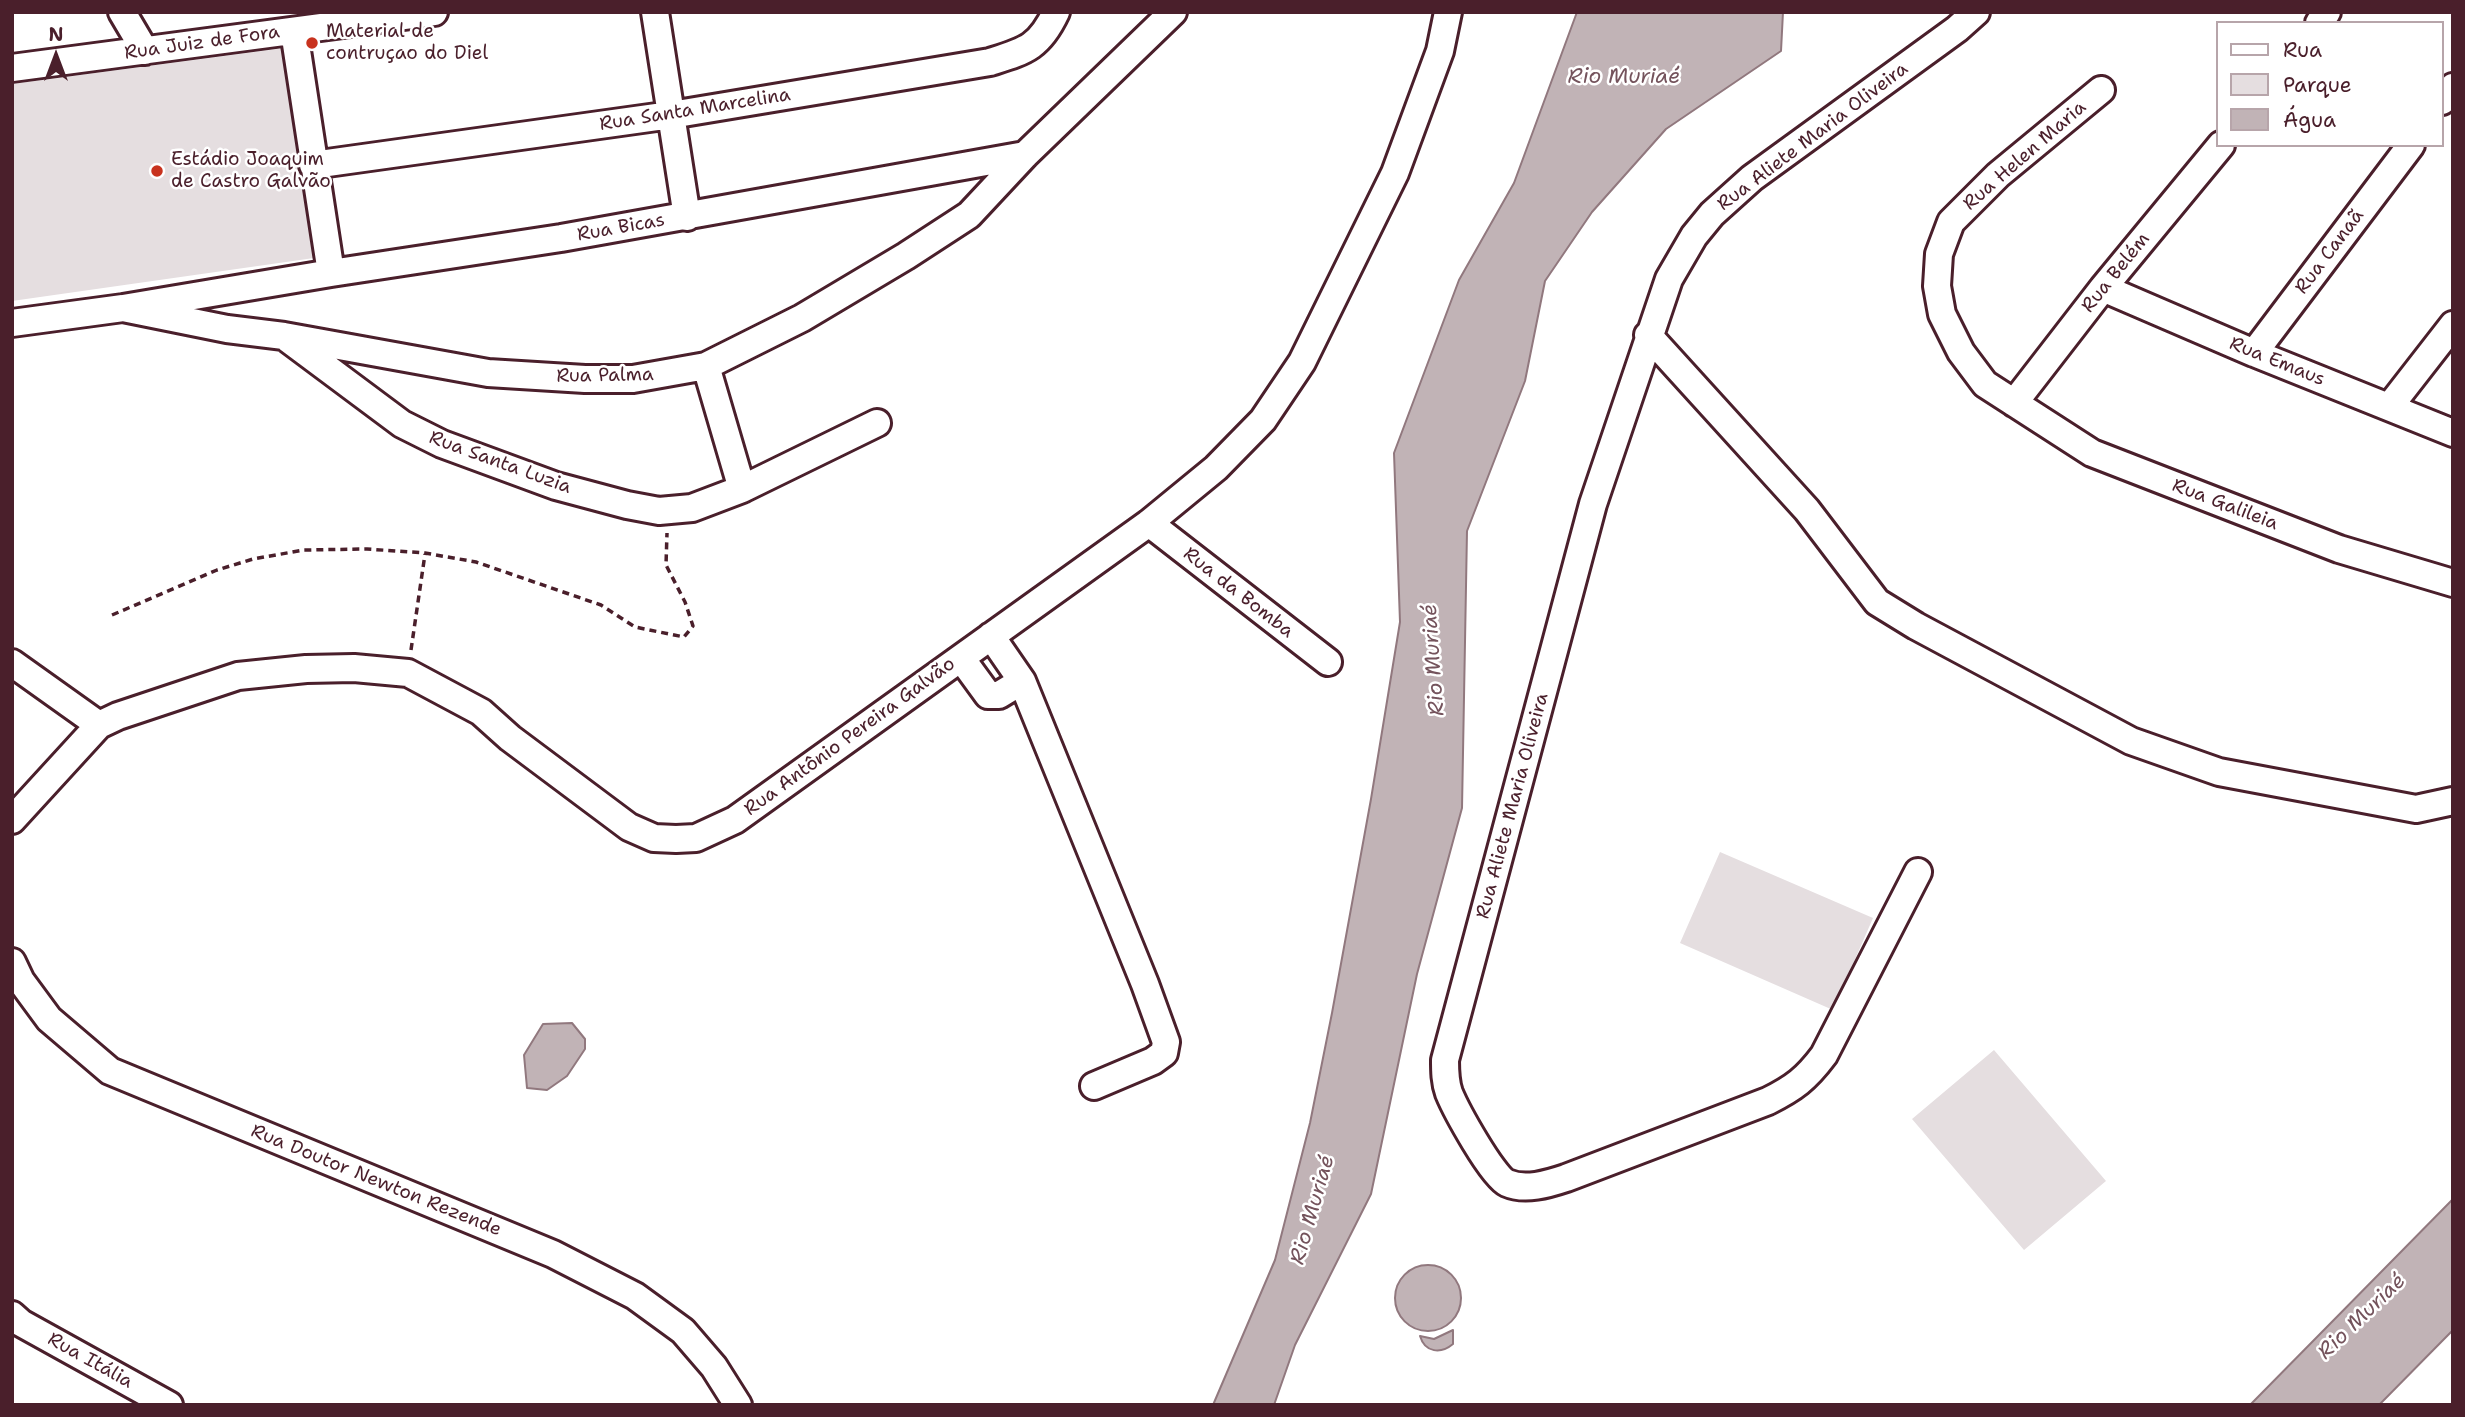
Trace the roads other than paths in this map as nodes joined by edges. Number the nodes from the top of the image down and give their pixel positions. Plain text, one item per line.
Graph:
1 (122, 12) edge
2 (434, 12) edge
3 (655, 12) edge
4 (1056, 12) edge
5 (1173, 12) edge
6 (1448, 12) edge
7 (1976, 12) edge
8 (258, 24) edge
9 (294, 31) junction
10 (145, 51) junction
11 (12, 68) edge
12 (2101, 90) dead end
13 (671, 115) junction
14 (2219, 147) edge
15 (2406, 147) edge
16 (1025, 155) junction
17 (313, 165) junction
18 (687, 217) junction
19 (331, 273) junction
20 (2103, 288) junction
21 (124, 308) junction
22 (12, 323) edge
23 (2453, 325) edge
24 (1648, 335) junction
25 (284, 336) junction
26 (2253, 353) junction
27 (706, 366) junction
28 (2014, 402) junction
29 (2390, 406) junction
30 (877, 424) dead end
31 (2453, 433) edge
32 (742, 489) junction
33 (1149, 523) junction
34 (2451, 580) edge
35 (991, 636) junction
36 (961, 657) junction
37 (1328, 662) dead end
38 (12, 663) edge
39 (1021, 681) junction
40 (99, 724) junction
41 (2453, 801) edge
42 (12, 820) edge
43 (1918, 872) dead end
44 (12, 962) edge
45 (1094, 1086) dead end
46 (12, 1315) edge
47 (169, 1405) edge
48 (738, 1405) edge

1 - 10 street
2 - 9 street, Rua Juiz de Fora
3 - 13 street
4 - 13 street, Rua Santa Marcelina
5 - 16 street
6 - 33 street, Rua Antônio Pereira Galvão
7 - 24 street, Rua Aliete Maria Oliveira
8 - 9 street, Rua Juiz de Fora
8 - 10 street, Rua Juiz de Fora
9 - 17 street
10 - 11 street, Rua Juiz de Fora
12 - 28 street, Rua Helen Maria
13 - 17 street, Rua Santa Marcelina
13 - 18 street
14 - 20 street, Rua Belém
15 - 26 street, Rua Canaã
16 - 18 street, Rua Bicas
16 - 27 street, Rua Palma
17 - 19 street
18 - 19 street, Rua Bicas
19 - 21 street, Rua Bicas
20 - 26 street, Rua Emaus
20 - 28 street, Rua Belém
21 - 22 street, Rua Bicas
21 - 25 street, Rua Palma
23 - 29 street
24 - 41 street
24 - 43 street, Rua Aliete Maria Oliveira
25 - 27 street, Rua Palma
25 - 32 street, Rua Santa Luzia
26 - 29 street, Rua Emaus
27 - 32 street
28 - 34 street, Rua Galileia
29 - 31 street, Rua Emaus
30 - 32 street, Rua Santa Luzia
33 - 35 street, Rua Antônio Pereira Galvão
33 - 37 street, Rua da Bomba
35 - 36 street, Rua Antônio Pereira Galvão
35 - 39 street
36 - 39 street
36 - 40 street, Rua Antônio Pereira Galvão
38 - 40 street
39 - 45 street
40 - 42 street, Rua Antônio Pereira Galvão
44 - 48 street, Rua Doutor Newton Rezende
46 - 47 street, Rua Itália

